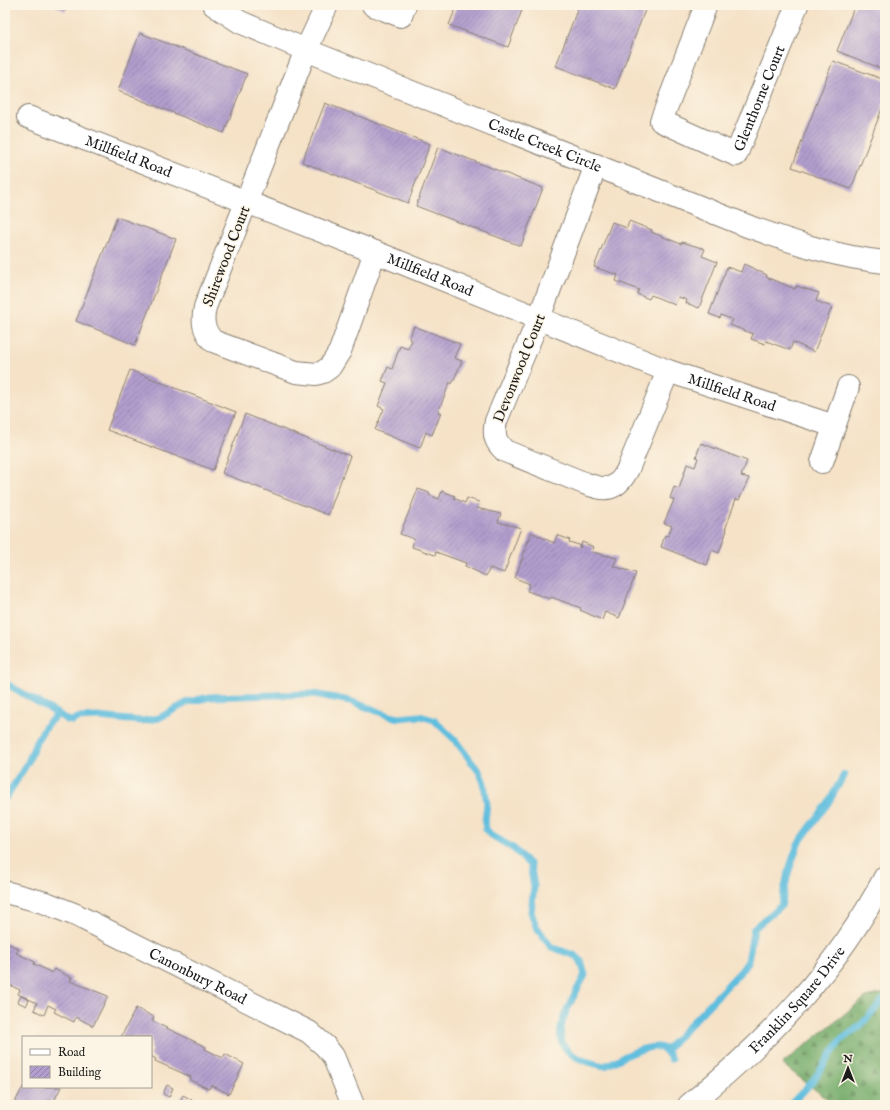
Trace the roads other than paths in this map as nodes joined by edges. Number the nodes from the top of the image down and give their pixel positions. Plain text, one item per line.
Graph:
1 (214, 5) edge
2 (328, 5) edge
3 (373, 5) edge
4 (405, 5) edge
5 (706, 5) edge
6 (797, 5) edge
7 (306, 50) junction
8 (28, 117) dead end
9 (596, 165) junction
10 (246, 202) junction
11 (375, 252) junction
12 (885, 262) edge
13 (540, 318) junction
14 (668, 371) junction
15 (848, 387) dead end
16 (834, 426) junction
17 (822, 462) dead end
18 (885, 877) edge
19 (5, 892) edge
20 (354, 1105) edge
21 (689, 1105) edge

1 - 7 street, Castle Creek Circle
2 - 7 street
3 - 4 street
5 - 6 street, Glenthorne Court
7 - 9 street, Castle Creek Circle
7 - 10 street, Shirewood Court
8 - 10 street, Millfield Road
9 - 12 street, Castle Creek Circle
9 - 13 street, Devonwood Court
10 - 11 street, Millfield Road
10 - 11 street, Shirewood Court
11 - 13 street, Millfield Road
13 - 14 street, Millfield Road
13 - 14 street, Devonwood Court
14 - 16 street, Millfield Road
15 - 16 street
16 - 17 street
18 - 21 street, Franklin Square Drive
19 - 20 street, Canonbury Road

